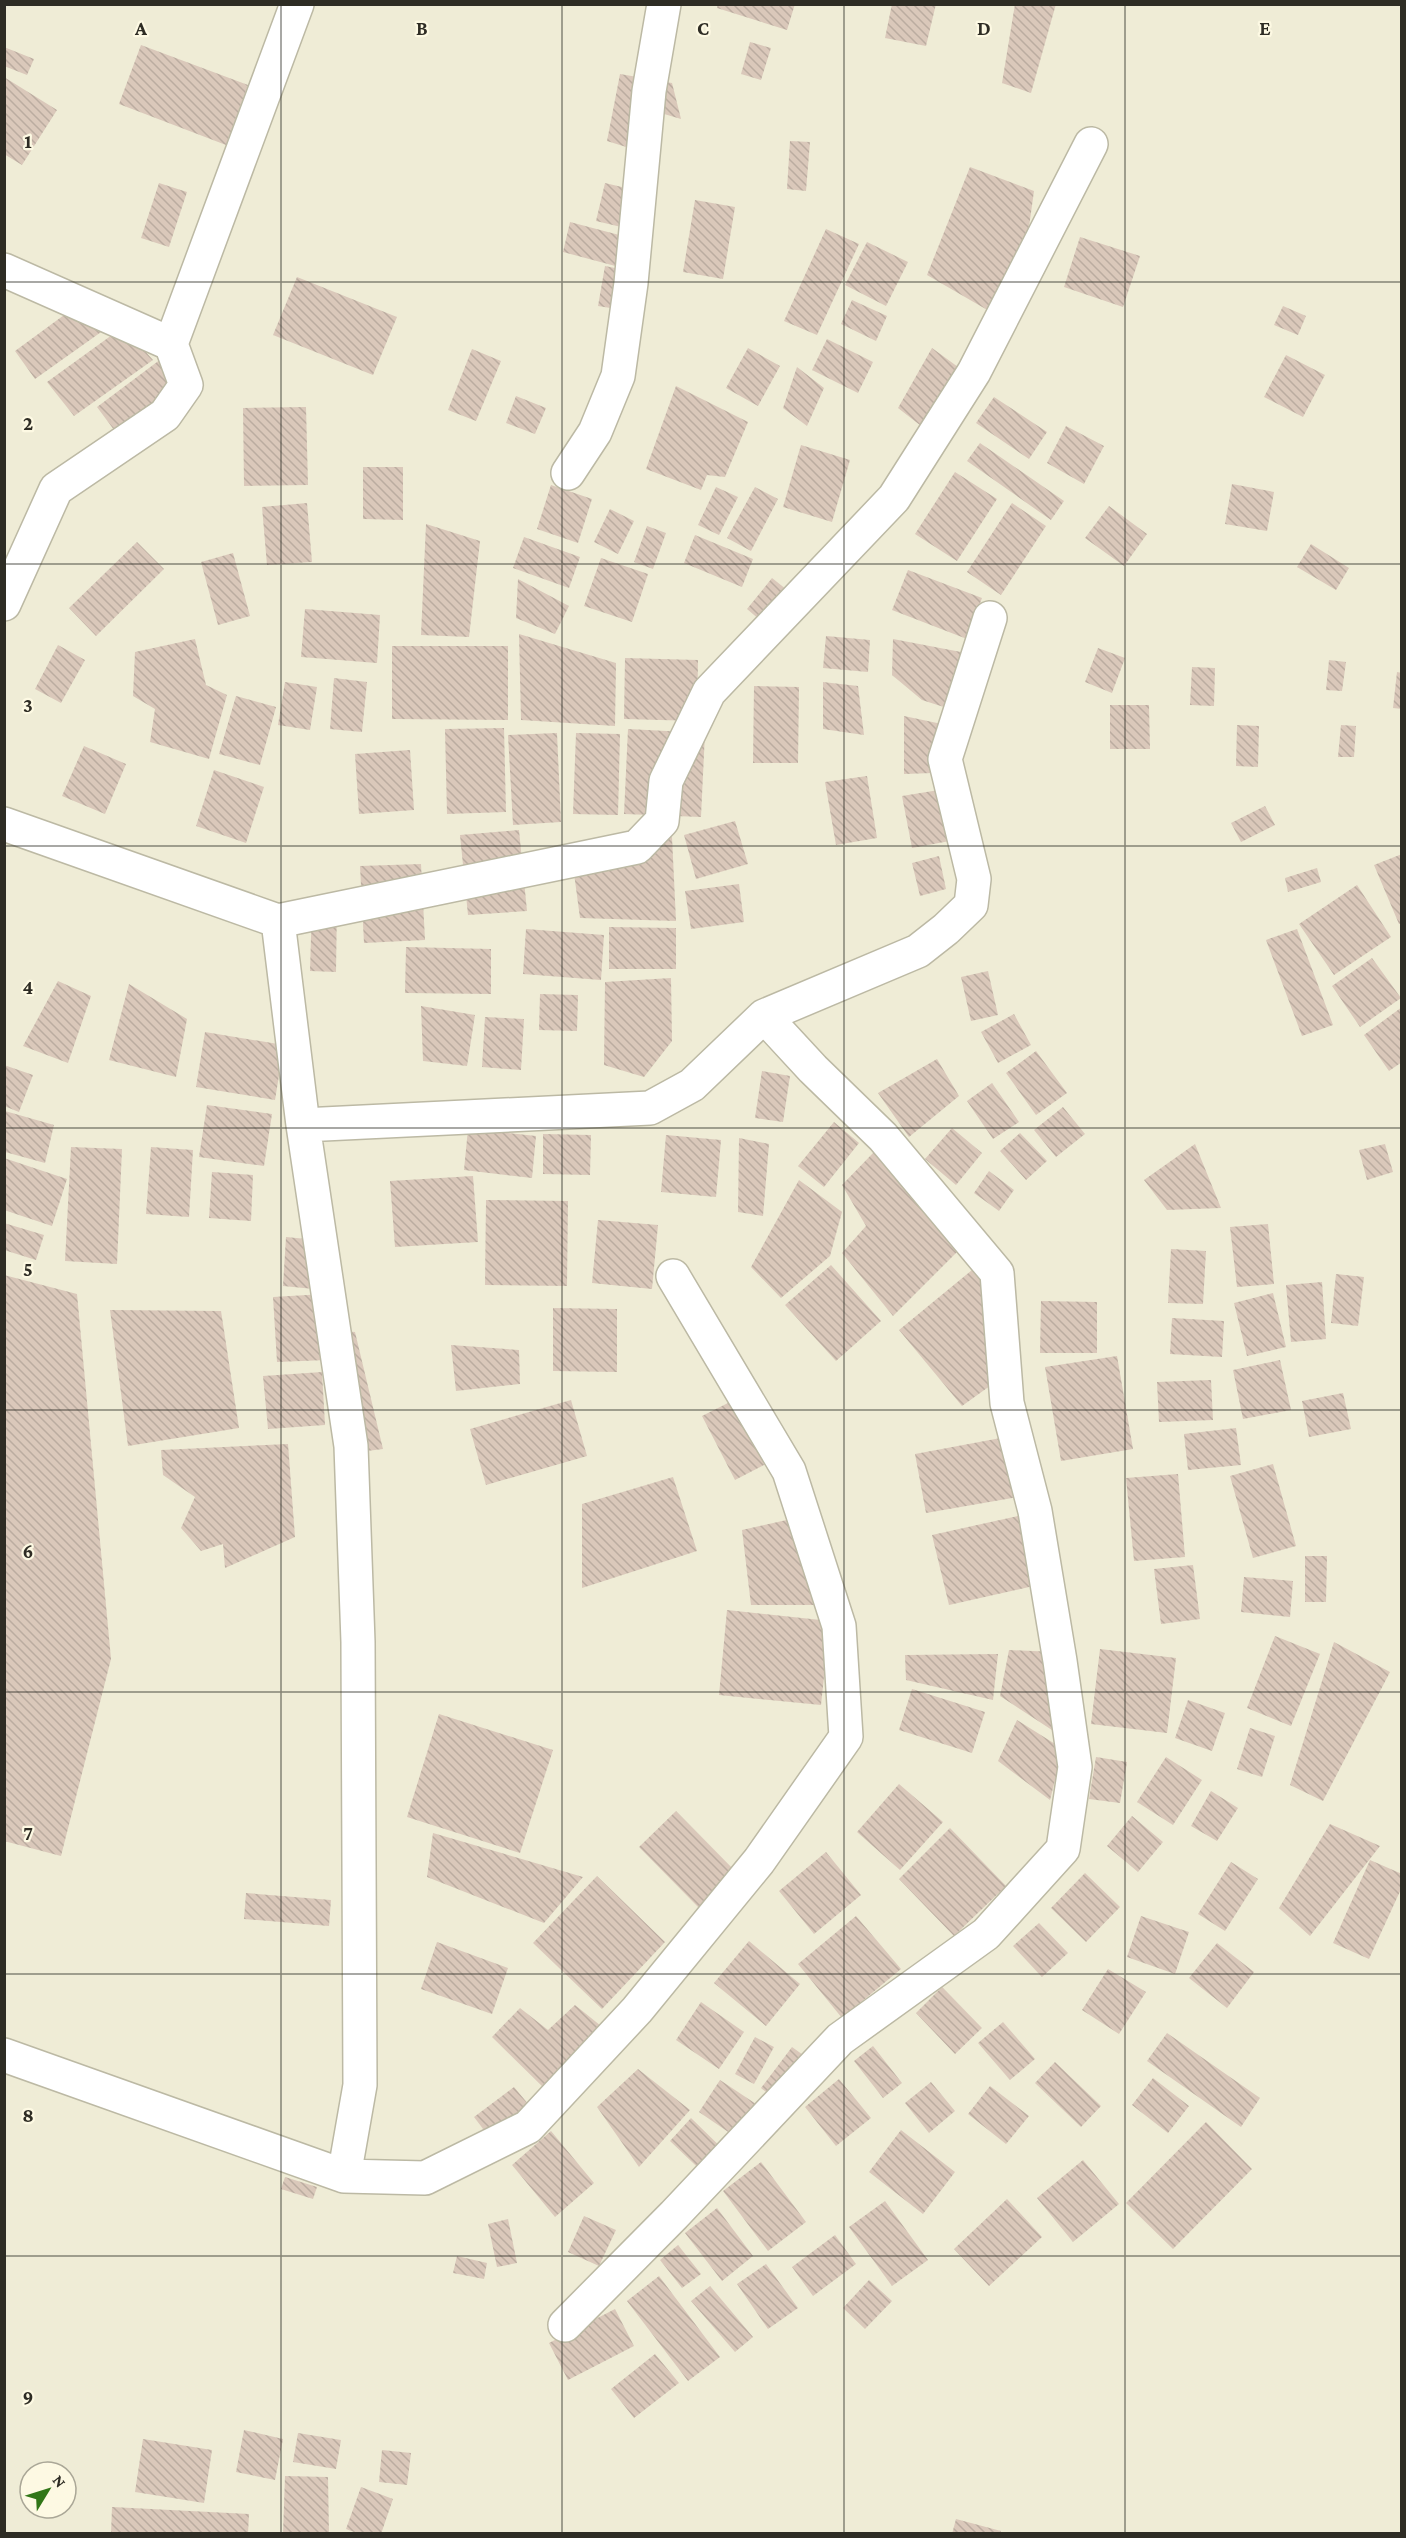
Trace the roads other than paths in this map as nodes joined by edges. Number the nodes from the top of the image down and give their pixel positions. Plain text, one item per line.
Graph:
1 (297, 4) edge
2 (664, 4) edge
3 (1091, 144) dead end
4 (4, 270) edge
5 (171, 345) junction
6 (568, 473) dead end
7 (4, 604) edge
8 (990, 618) dead end
9 (4, 824) edge
10 (278, 921) junction
11 (764, 1016) junction
12 (303, 1125) junction
13 (673, 1276) dead end
14 (4, 2055) edge
15 (344, 2176) junction
16 (565, 2325) dead end

1 - 5 street
2 - 6 street
3 - 10 street
4 - 5 street
5 - 7 street
8 - 11 street
9 - 10 street
10 - 12 street
11 - 12 street
11 - 16 street
12 - 15 street
13 - 15 street
14 - 15 street

